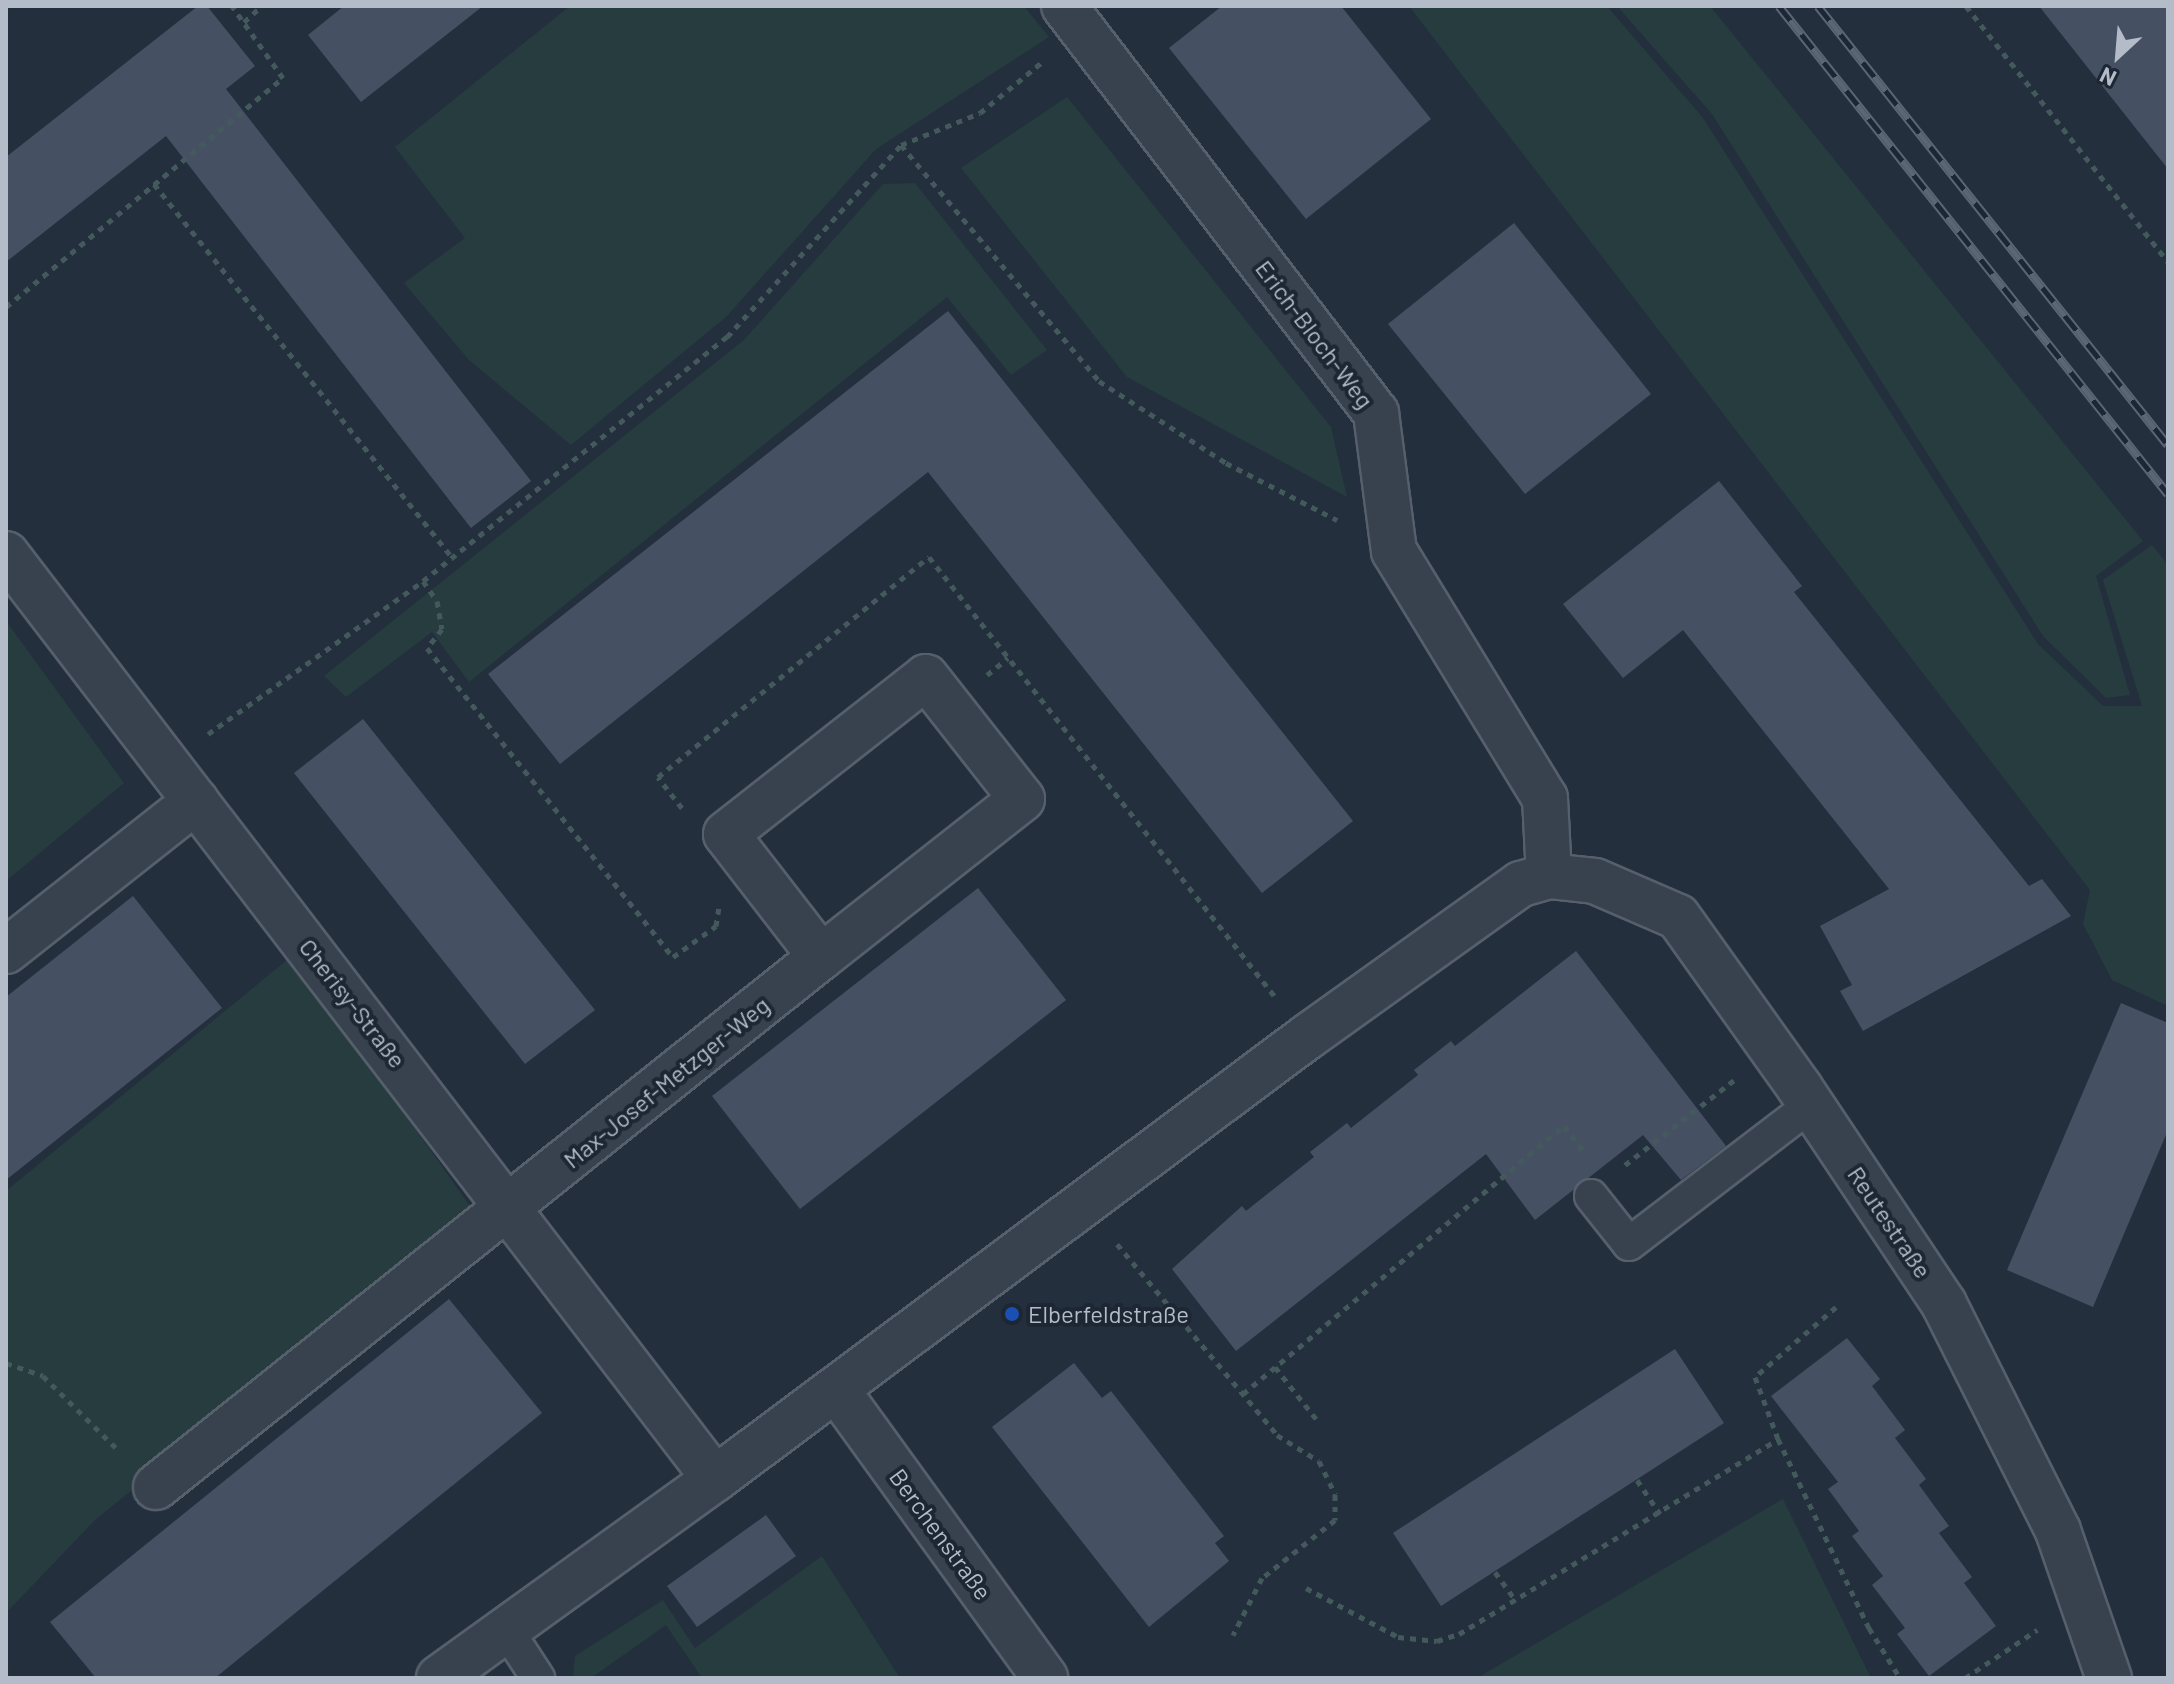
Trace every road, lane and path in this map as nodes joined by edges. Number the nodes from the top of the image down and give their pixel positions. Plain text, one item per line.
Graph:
1 (232, 6) edge
2 (262, 6) edge
3 (1966, 6) edge
4 (1073, 18) edge
5 (244, 22) junction
6 (901, 145) junction
7 (154, 184) junction
8 (2168, 262) edge
9 (6, 307) edge
10 (1394, 551) junction
11 (6, 554) edge
12 (451, 556) junction
13 (167, 763) junction
14 (196, 801) junction
15 (1549, 876) junction
16 (6, 951) edge
17 (821, 957) junction
18 (1772, 1049) junction
19 (1811, 1105) junction
20 (1589, 1158) dead end
21 (1618, 1170) dead end
22 (1591, 1196) dead end
23 (1081, 1203) junction
24 (510, 1206) junction
25 (1836, 1307) dead end
26 (6, 1363) edge
27 (1275, 1367) junction
28 (836, 1389) junction
29 (1243, 1394) junction
30 (1317, 1420) dead end
31 (1778, 1439) junction
32 (715, 1479) junction
33 (1637, 1480) dead end
34 (156, 1487) joint
35 (1660, 1514) junction
36 (1495, 1572) dead end
37 (1306, 1588) dead end
38 (1516, 1601) junction
39 (2085, 1609) junction
40 (506, 1629) junction
41 (1233, 1635) dead end
42 (439, 1678) edge
43 (538, 1678) edge
44 (1045, 1678) edge
45 (1900, 1678) edge
46 (1965, 1678) edge
47 (2109, 1678) edge

1 - 5 path
2 - 5 path
3 - 8 path
4 - 6 path
4 - 10 street, Erich-Bloch-Weg
5 - 7 path
6 - 10 path
6 - 12 path
7 - 9 path
7 - 12 path
10 - 15 street, Erich-Bloch-Weg
11 - 13 street, Cherisy-Straße
12 - 13 path
13 - 14 street, Cherisy-Straße
14 - 16 street
14 - 24 street, Cherisy-Straße
15 - 18 street, Reutestraße
15 - 23 street
17 - 17 street, Max-Josef-Metzger-Weg
17 - 24 street, Max-Josef-Metzger-Weg
18 - 19 street, Reutestraße
18 - 21 path
19 - 22 lane
19 - 39 street, Reutestraße
20 - 27 path
23 - 28 street
23 - 29 path
24 - 32 street, Cherisy-Straße
24 - 34 street
25 - 31 path
26 - 34 path
27 - 29 path
27 - 30 path
28 - 32 street
28 - 44 street, Berchenstraße
29 - 41 path
31 - 35 path
31 - 45 path
32 - 40 street
33 - 35 path
35 - 38 path
36 - 38 path
37 - 38 path
39 - 46 path
39 - 47 street, Reutestraße
40 - 42 street
40 - 43 lane

